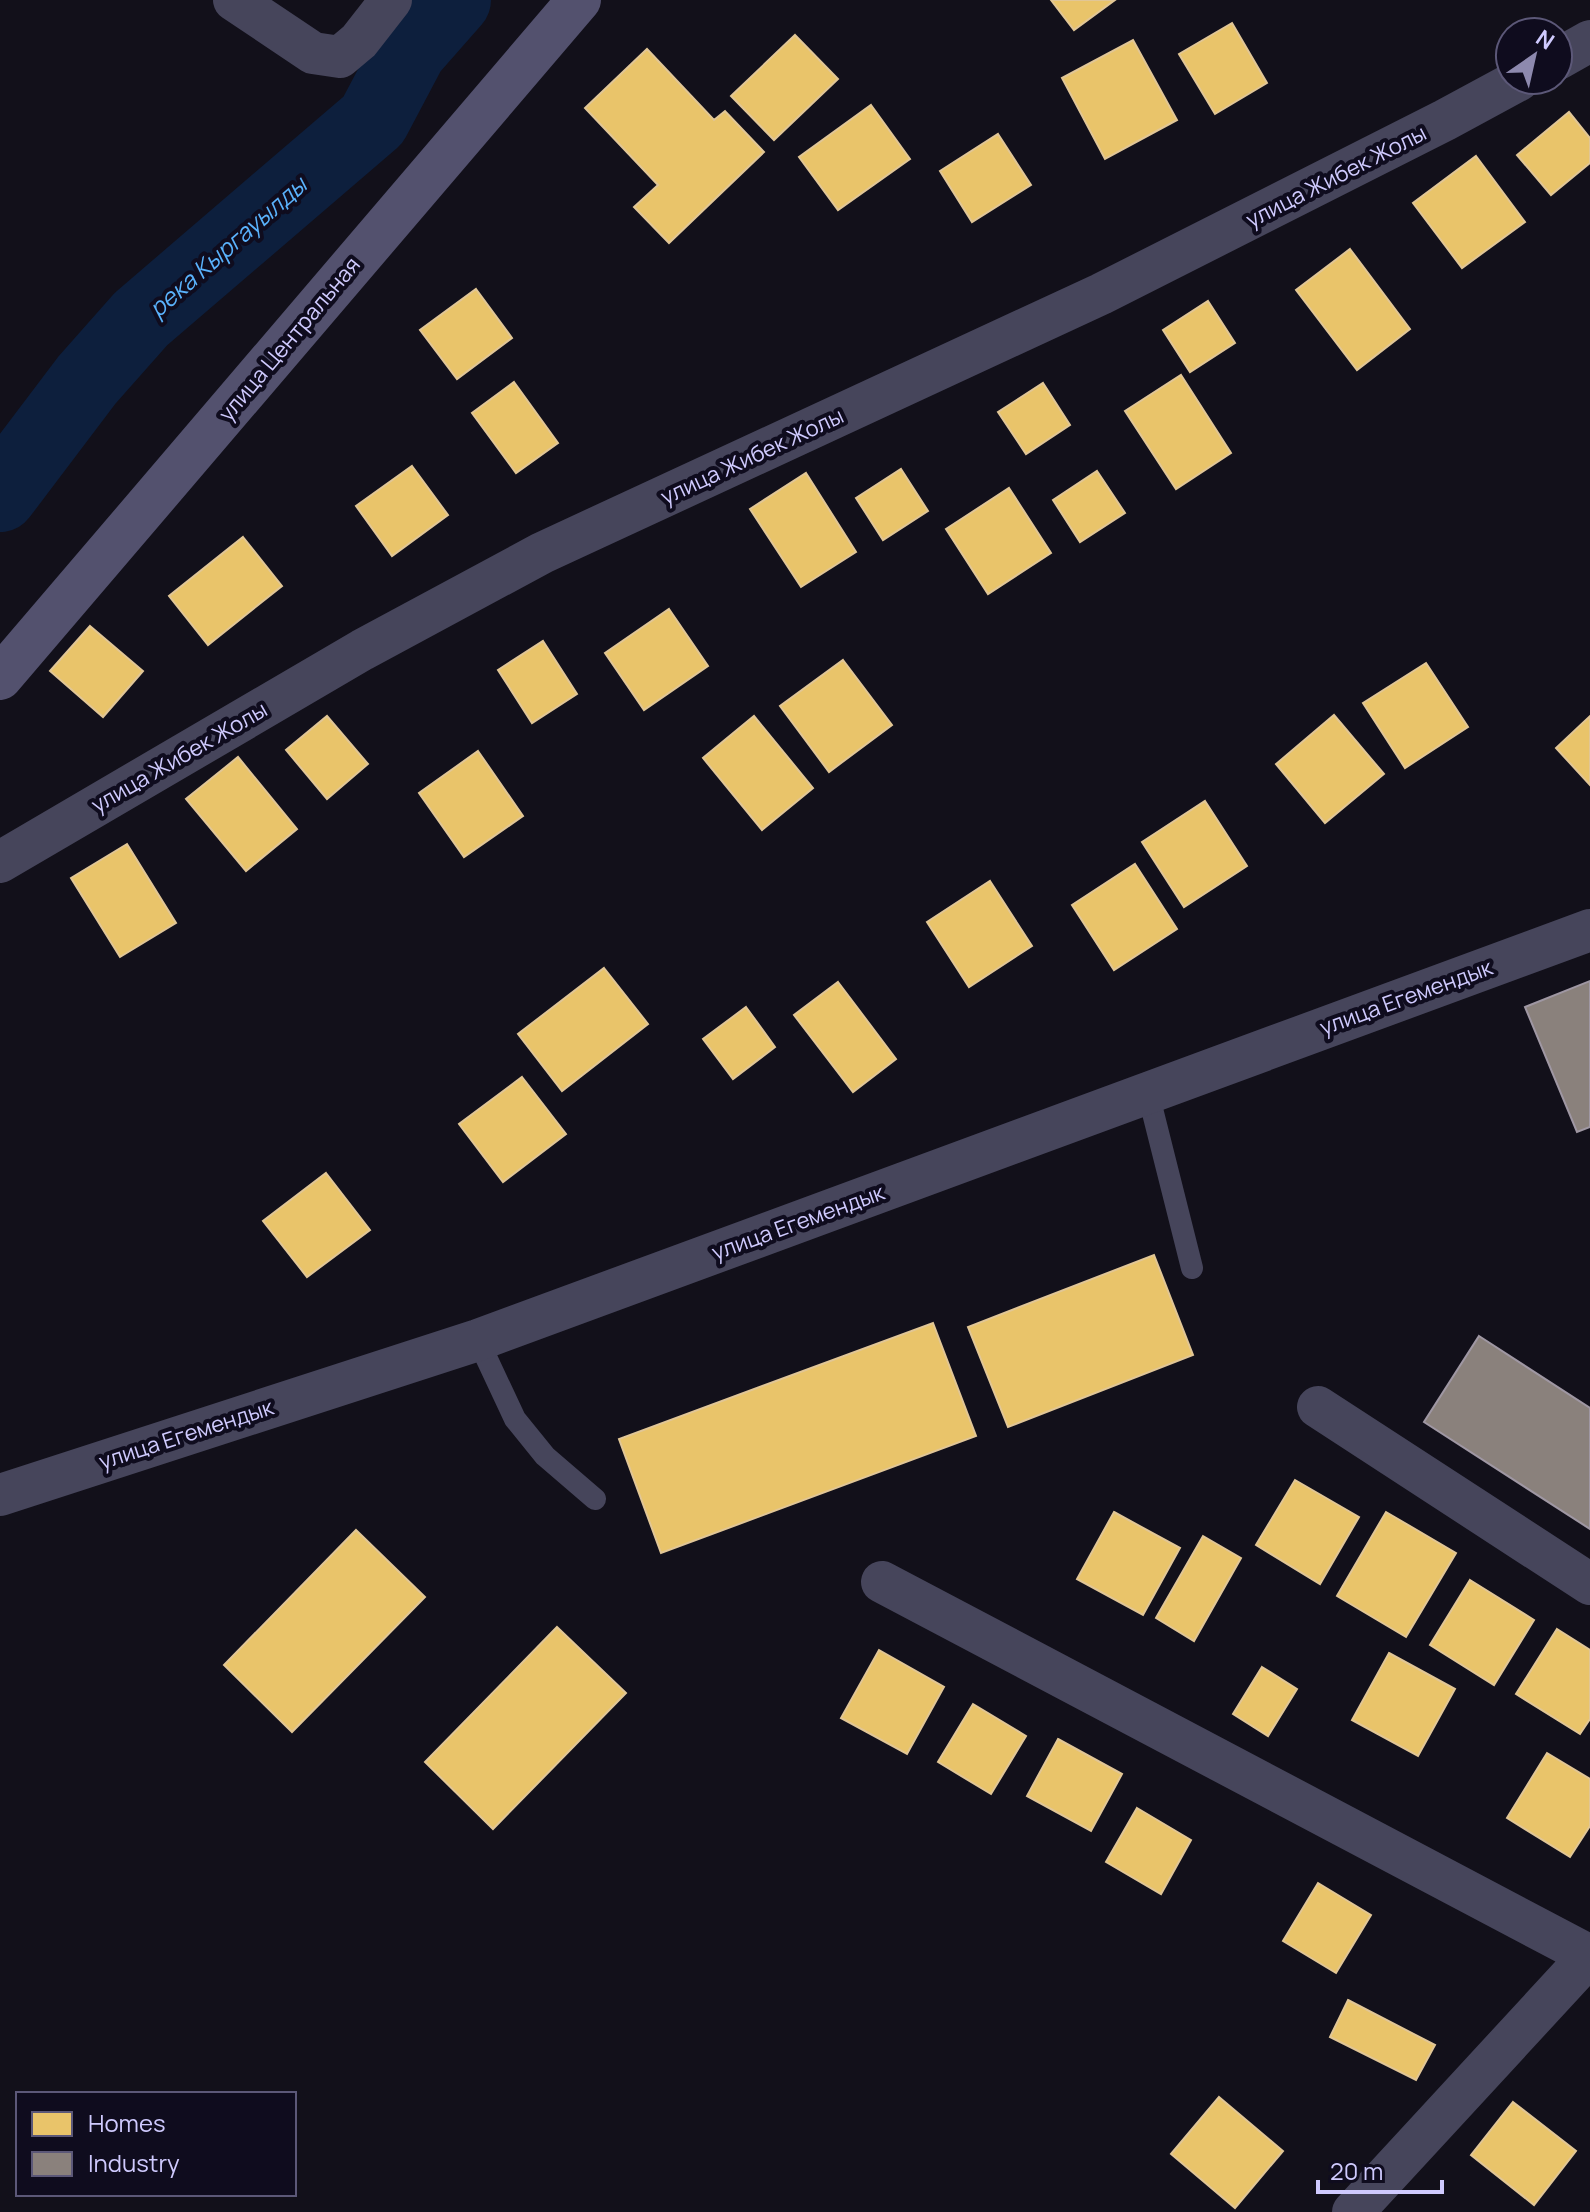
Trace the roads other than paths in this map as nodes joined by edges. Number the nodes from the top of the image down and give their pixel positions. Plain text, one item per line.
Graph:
1 (234, 0) edge
2 (391, 0) edge
3 (579, 0) edge
4 (1494, 94) edge
5 (0, 678) edge
6 (0, 862) edge
7 (1590, 930) edge
8 (1148, 1093) junction
9 (1192, 1268) dead end
10 (478, 1340) junction
11 (1318, 1407) dead end
12 (0, 1495) edge
13 (595, 1499) dead end
14 (882, 1582) dead end
15 (1590, 1584) edge
16 (1590, 1955) edge
17 (1353, 2212) edge

1 - 2 street
3 - 5 main road, улица Центральная
4 - 6 street, улица Жибек Жолы
7 - 8 street, улица Егемендык
8 - 9 lane
8 - 10 street, улица Егемендык
10 - 12 street, улица Егемендык
10 - 13 lane
11 - 15 street
14 - 16 street
16 - 17 street

